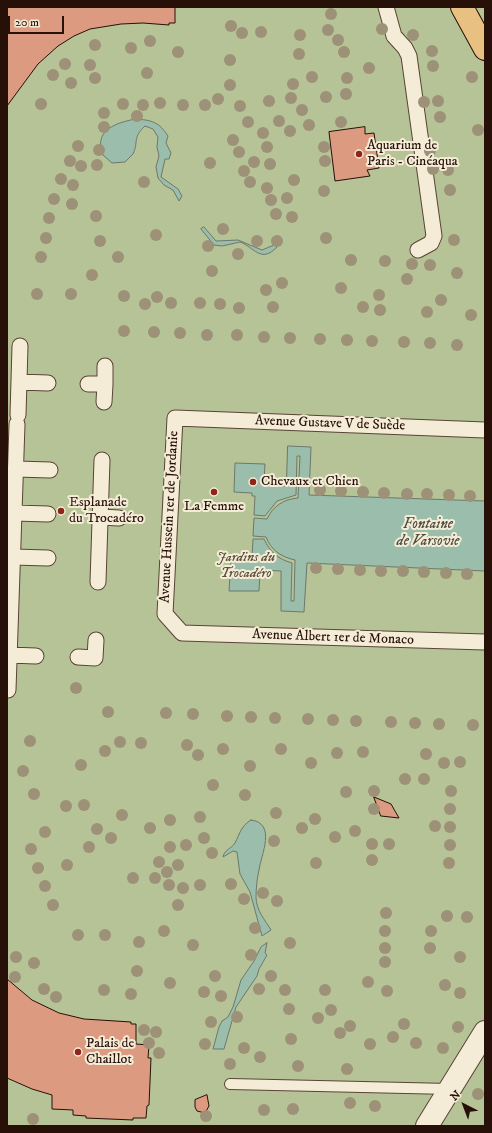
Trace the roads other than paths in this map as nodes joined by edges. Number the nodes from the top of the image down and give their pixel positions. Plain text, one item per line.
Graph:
1 (386, 7) edge
2 (462, 7) edge
3 (485, 48) edge
4 (418, 250) dead end
5 (20, 346) dead end
6 (105, 366) dead end
7 (19, 382) junction
8 (48, 382) dead end
9 (88, 384) dead end
10 (105, 384) junction
11 (104, 402) dead end
12 (175, 418) joint
13 (485, 430) edge
14 (102, 460) dead end
15 (16, 470) junction
16 (50, 470) dead end
17 (48, 514) dead end
18 (12, 516) edge
19 (100, 517) junction
20 (119, 518) dead end
21 (13, 557) junction
22 (48, 558) dead end
23 (98, 582) dead end
24 (182, 633) joint
25 (96, 640) dead end
26 (485, 642) edge
27 (9, 655) junction
28 (36, 656) dead end
29 (78, 657) dead end
30 (8, 690) edge
31 (485, 1032) edge
32 (230, 1084) dead end
33 (451, 1089) junction
34 (427, 1126) edge

1 - 4 street
2 - 3 main road
5 - 7 street
6 - 10 street
7 - 8 street
7 - 15 street
9 - 10 street
10 - 11 street
12 - 13 street, Avenue Gustave V de Suède
12 - 24 street, Avenue Hussein 1er de Jordanie
14 - 19 street
15 - 16 street
15 - 18 street
17 - 18 street
18 - 21 street
19 - 20 street
19 - 23 street
21 - 22 street
21 - 27 street
24 - 26 street, Avenue Albert 1er de Monaco
25 - 29 street
27 - 28 street
27 - 30 street
31 - 33 street
32 - 33 lane
33 - 34 street

